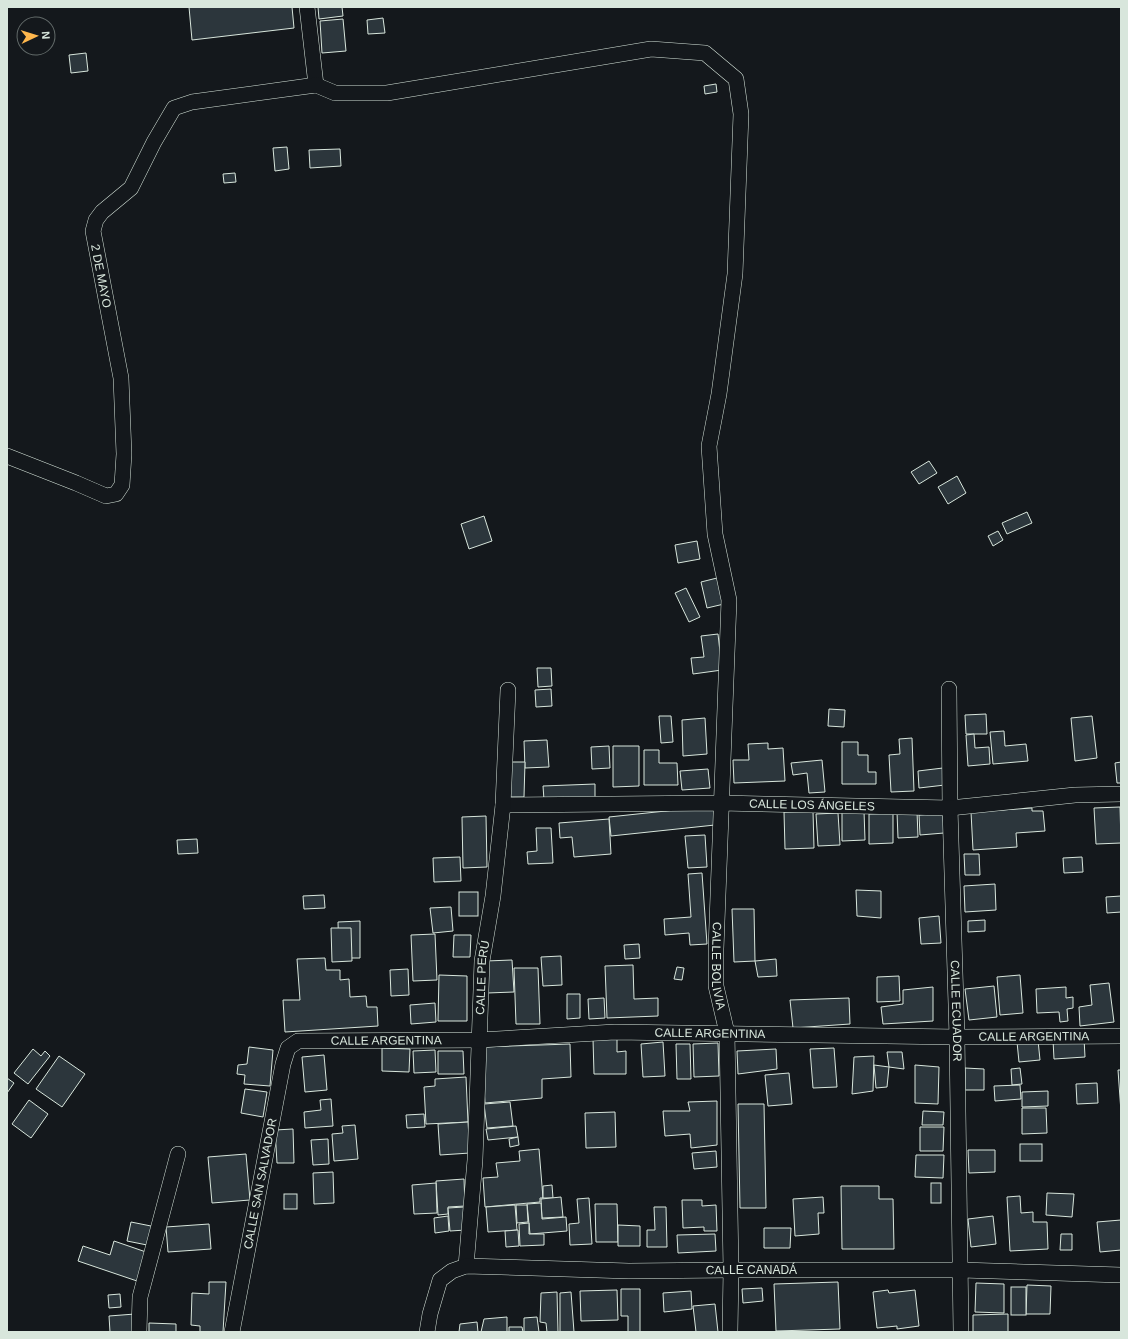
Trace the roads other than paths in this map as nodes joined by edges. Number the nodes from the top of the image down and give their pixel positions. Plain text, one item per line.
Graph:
1 (307, 7) edge
2 (316, 85) junction
3 (7, 456) edge
4 (949, 689) dead end
5 (508, 690) dead end
6 (1121, 794) edge
7 (721, 803) junction
8 (503, 805) junction
9 (950, 808) junction
10 (727, 1033) junction
11 (1121, 1036) edge
12 (957, 1037) junction
13 (478, 1040) junction
14 (298, 1041) joint
15 (178, 1154) dead end
16 (466, 1266) junction
17 (730, 1270) junction
18 (961, 1270) junction
19 (1121, 1275) edge
20 (138, 1332) edge
21 (232, 1332) edge
22 (426, 1332) edge
23 (730, 1332) edge
24 (961, 1332) edge

1 - 2 street
2 - 3 street, 2 DE MAYO
2 - 7 street, CALLE BOLIVIA
4 - 9 street, CALLE ECUADOR
5 - 8 street, CALLE PERÚ
6 - 9 street, CALLE LOS ÁNGELES
7 - 8 street, CALLE LOS ÁNGELES
7 - 9 street, CALLE LOS ÁNGELES
7 - 10 street, CALLE BOLIVIA
8 - 13 street, CALLE PERÚ
9 - 12 street, CALLE ECUADOR
10 - 12 street, CALLE ARGENTINA
10 - 13 street, CALLE ARGENTINA
10 - 17 street, CALLE BOLIVIA
11 - 12 street, CALLE ARGENTINA
12 - 18 street, CALLE ECUADOR
13 - 14 street, CALLE ARGENTINA
13 - 16 street, CALLE PERÚ
14 - 21 street, CALLE SAN SALVADOR
15 - 20 street
16 - 17 street, CALLE CANADÁ
16 - 22 street, CALLE CANADÁ
17 - 18 street, CALLE CANADÁ
17 - 23 street, CALLE BOLIVIA
18 - 19 street, CALLE CANADÁ
18 - 24 street, CALLE ECUADOR

